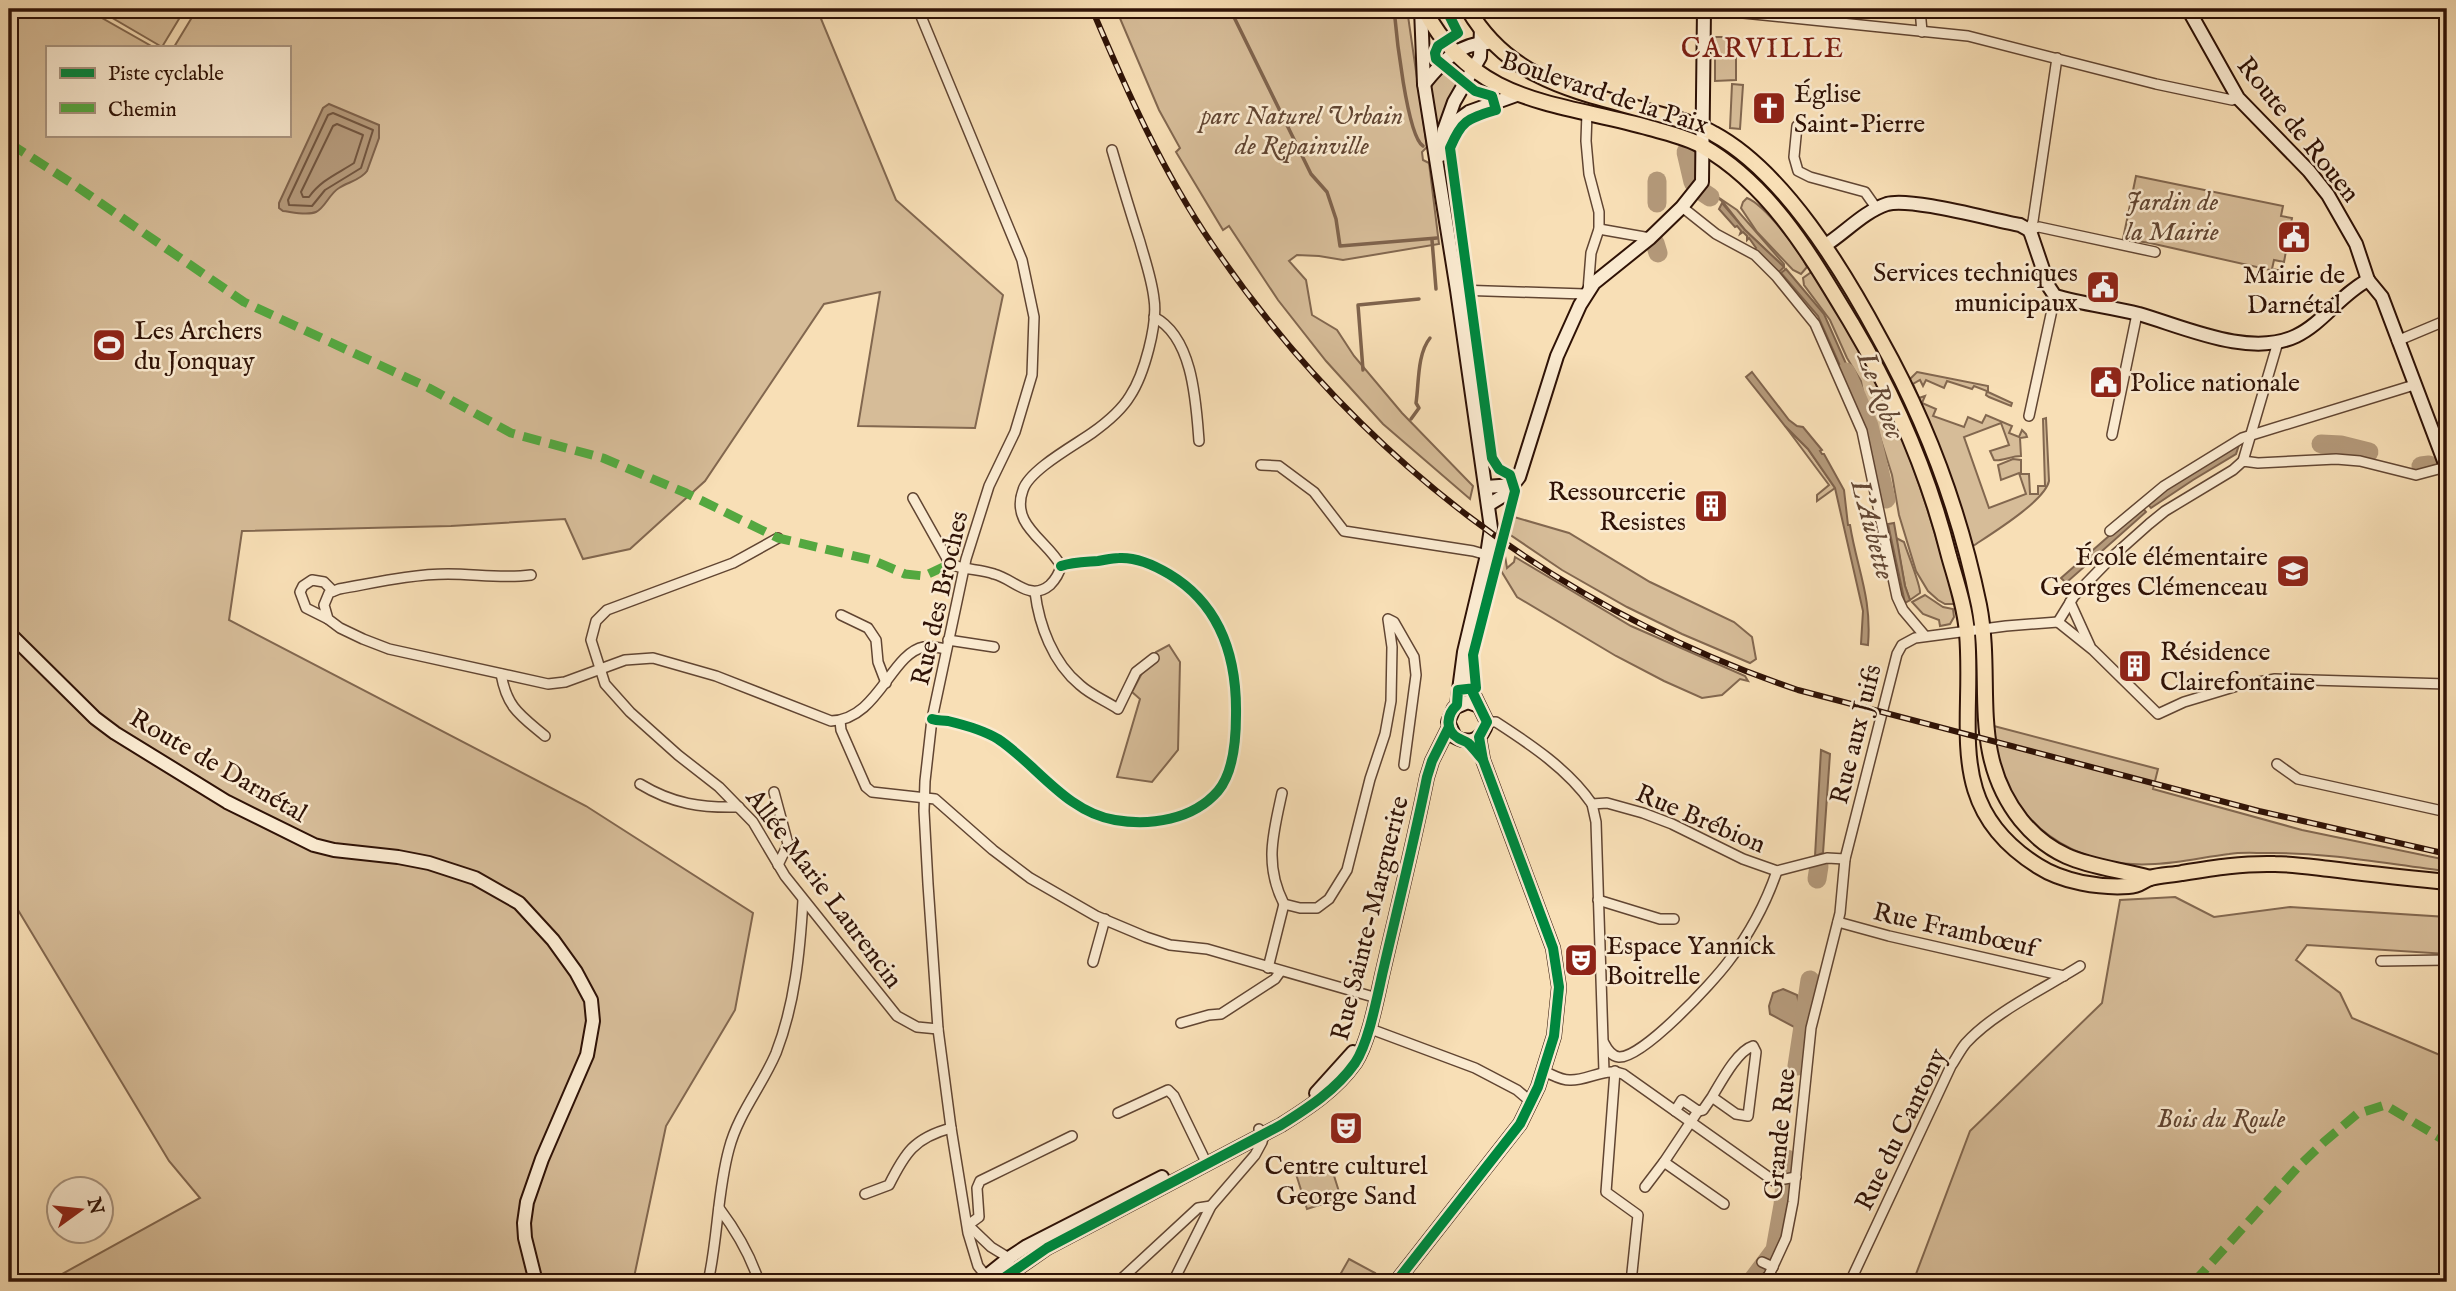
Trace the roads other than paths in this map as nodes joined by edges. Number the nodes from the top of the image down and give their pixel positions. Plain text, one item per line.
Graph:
1 (918, 9) edge
2 (1422, 9) edge
3 (1468, 9) edge
4 (1704, 9) edge
5 (1920, 9) edge
6 (2188, 9) edge
7 (1922, 32) junction
8 (1484, 38) junction
9 (1454, 53) junction
10 (2057, 58) junction
11 (1472, 71) junction
12 (1424, 84) junction
13 (1519, 94) junction
14 (2238, 98) junction
15 (1587, 113) junction
16 (1797, 126) dead end
17 (1702, 128) junction
18 (1444, 130) junction
19 (1702, 146) junction
20 (1112, 150) dead end
21 (1439, 172) junction
22 (1682, 207) junction
23 (1877, 208) junction
24 (1599, 229) junction
25 (2029, 230) junction
26 (1650, 239) junction
27 (1824, 246) junction
28 (2155, 252) dead end
29 (1809, 256) junction
30 (2368, 280) junction
31 (1457, 290) junction
32 (1586, 293) junction
33 (2055, 296) junction
34 (2137, 314) junction
35 (1154, 317) junction
36 (2447, 320) edge
37 (2397, 341) junction
38 (2278, 342) junction
39 (2414, 385) junction
40 (2029, 416) dead end
41 (2112, 435) dead end
42 (2250, 435) junction
43 (1199, 441) dead end
44 (2442, 445) edge
45 (2242, 461) junction
46 (1261, 465) dead end
47 (2447, 466) edge
48 (1513, 485) junction
49 (1486, 487) junction
50 (913, 498) dead end
51 (1488, 505) junction
52 (2110, 531) dead end
53 (778, 538) dead end
54 (1487, 555) junction
55 (1061, 566) junction
56 (964, 568) junction
57 (530, 575) dead end
58 (334, 591) junction
59 (1035, 592) junction
60 (2070, 602) junction
61 (841, 615) dead end
62 (328, 619) junction
63 (2058, 622) junction
64 (1983, 629) junction
65 (1967, 631) junction
66 (9, 632) edge
67 (1925, 636) junction
68 (947, 645) junction
69 (994, 647) dead end
70 (2092, 650) junction
71 (1464, 652) junction
72 (1154, 658) dead end
73 (598, 670) junction
74 (501, 674) junction
75 (886, 683) junction
76 (2447, 684) edge
77 (1457, 705) junction
78 (1479, 706) junction
79 (932, 719) junction
80 (840, 721) junction
81 (1487, 722) junction
82 (1462, 735) junction
83 (545, 736) dead end
84 (2277, 764) dead end
85 (1404, 765) dead end
86 (640, 783) dead end
87 (774, 792) dead end
88 (1282, 793) dead end
89 (925, 796) junction
90 (1592, 804) junction
91 (739, 807) junction
92 (2447, 812) edge
93 (1845, 859) junction
94 (778, 865) junction
95 (1777, 872) junction
96 (2150, 878) junction
97 (2447, 882) edge
98 (803, 900) junction
99 (1598, 900) junction
100 (1284, 904) junction
101 (1105, 919) junction
102 (1674, 919) dead end
103 (1838, 922) junction
104 (2447, 960) edge
105 (2381, 961) dead end
106 (1093, 962) dead end
107 (2080, 967) dead end
108 (1268, 968) junction
109 (1280, 972) junction
110 (2064, 976) junction
111 (1377, 998) junction
112 (1181, 1023) dead end
113 (1368, 1028) junction
114 (938, 1029) junction
115 (1604, 1043) junction
116 (1543, 1071) junction
117 (1615, 1071) junction
118 (1604, 1072) junction
119 (1713, 1097) junction
120 (1531, 1102) junction
121 (1675, 1111) junction
122 (1698, 1111) junction
123 (1118, 1114) dead end
124 (1691, 1123) junction
125 (950, 1128) junction
126 (1259, 1131) junction
127 (1072, 1136) dead end
128 (1205, 1159) junction
129 (1664, 1162) junction
130 (1793, 1178) junction
131 (1644, 1187) dead end
132 (865, 1194) dead end
133 (1724, 1204) dead end
134 (1212, 1206) junction
135 (719, 1208) junction
136 (968, 1225) junction
137 (1009, 1258) junction
138 (1762, 1262) dead end
139 (1773, 1267) junction
140 (1009, 1278) edge
141 (985, 1280) edge
142 (537, 1282) edge
143 (708, 1282) edge
144 (759, 1282) edge
145 (998, 1282) edge
146 (1118, 1282) edge
147 (1173, 1282) edge
148 (1396, 1282) edge
149 (1631, 1282) edge
150 (1762, 1282) edge
151 (1850, 1282) edge

1 - 56 street, Rue des Broches
2 - 9 main road, Boulevard de la Paix
2 - 12 main road
3 - 8 main road, Boulevard de la Paix
4 - 7 street
4 - 17 main road
5 - 7 street
6 - 14 main road, Route de Rouen
7 - 10 street
8 - 9 main road
8 - 11 main road
8 - 17 main road, Boulevard de la Paix
9 - 11 main road, Boulevard de la Paix
9 - 12 main road
10 - 14 street
10 - 25 street
11 - 13 main road, Boulevard de la Paix
11 - 18 main road
12 - 21 main road
13 - 15 main road, Boulevard de la Paix
13 - 18 main road
14 - 30 main road, Route de Rouen
15 - 19 main road, Boulevard de la Paix
15 - 24 street
16 - 23 street
17 - 19 main road
17 - 27 main road, Boulevard de la Paix
18 - 21 main road
19 - 22 main road
19 - 29 main road, Boulevard de la Paix
20 - 35 street
21 - 31 main road
22 - 26 main road
22 - 67 street
23 - 25 main road
23 - 27 main road
24 - 26 street
24 - 32 street
25 - 28 street
25 - 33 main road
26 - 32 main road
27 - 29 main road
27 - 64 main road, Boulevard de la Paix
29 - 65 main road, Boulevard de la Paix
30 - 37 main road, Route de Rouen
30 - 38 main road
31 - 32 street
31 - 49 main road
32 - 48 main road
33 - 34 main road
33 - 40 street
34 - 38 main road
34 - 41 street
35 - 43 street
35 - 55 street
36 - 37 street
37 - 39 main road, Route de Rouen
38 - 42 street
39 - 42 street
39 - 44 main road, Route de Rouen
42 - 45 street
42 - 52 street
44 - 47 main road, Route de Rouen
45 - 47 street
45 - 60 street
46 - 54 street
48 - 49 main road
48 - 51 main road
49 - 51 main road
50 - 56 street
51 - 54 main road
53 - 73 street, Allée Marie Laurencin
54 - 71 main road
55 - 59 street
55 - 79 street
56 - 59 street
56 - 68 street, Rue des Broches
57 - 58 street
58 - 62 street
58 - 62 street
59 - 72 street
60 - 63 street
60 - 70 street
61 - 75 street
62 - 74 street
63 - 64 street, Rue aux Juifs
63 - 70 street
64 - 65 street, Rue aux Juifs
64 - 96 main road, Boulevard de la Paix
65 - 67 street, Rue aux Juifs
65 - 96 main road, Boulevard de la Paix
66 - 142 main road, Route de Darnétal
67 - 93 street, Rue aux Juifs
68 - 69 street
68 - 75 street
68 - 79 street, Rue des Broches
70 - 76 street
71 - 77 main road
71 - 78 main road
73 - 74 street
73 - 80 street
73 - 91 street, Allée Marie Laurencin
74 - 83 street
75 - 80 street
77 - 78 main road
77 - 82 main road
78 - 81 main road
79 - 89 street, Rue des Broches
80 - 89 street
81 - 82 main road
81 - 90 street
82 - 111 main road, Rue Sainte-Marguerite
82 - 116 main road
84 - 92 street
85 - 100 street
86 - 91 street
87 - 94 street
88 - 100 street
89 - 101 street
89 - 114 street, Rue des Broches
90 - 95 street, Rue Brébion
90 - 99 street
91 - 94 street, Allée Marie Laurencin
93 - 95 street, Rue Brébion
93 - 103 street, Rue aux Juifs
94 - 98 street, Allée Marie Laurencin
95 - 115 street
96 - 97 main road, Boulevard de la Paix
98 - 114 street, Allée Marie Laurencin
98 - 135 street
99 - 102 street
99 - 115 street
100 - 108 street
101 - 106 street
101 - 108 street
103 - 110 street, Rue Frambœuf
103 - 130 street, Grande Rue
104 - 105 street
107 - 110 street, Rue du Cantony
108 - 109 street
109 - 111 street
109 - 112 street
110 - 151 street, Rue du Cantony
111 - 113 main road, Rue Sainte-Marguerite
113 - 120 street
113 - 126 main road, Rue Sainte-Marguerite
114 - 125 street, Rue des Broches
115 - 118 street
116 - 118 street
116 - 120 main road
117 - 118 street
117 - 121 street
117 - 149 street
119 - 119 street
119 - 122 street
120 - 148 main road
121 - 122 street
121 - 124 street
122 - 124 street
123 - 128 street
124 - 129 street
124 - 130 street
125 - 132 street
125 - 136 street, Rue des Broches
126 - 128 main road, Rue Sainte-Marguerite
126 - 134 street
127 - 136 street
128 - 137 main road
128 - 140 main road
129 - 131 street
129 - 133 street
130 - 139 street, Grande Rue
134 - 146 street
134 - 147 street
135 - 143 street
135 - 144 street
136 - 137 street
136 - 141 street, Rue des Broches
137 - 140 street
137 - 141 main road
138 - 139 street
139 - 150 street, Grande Rue
140 - 145 main road

